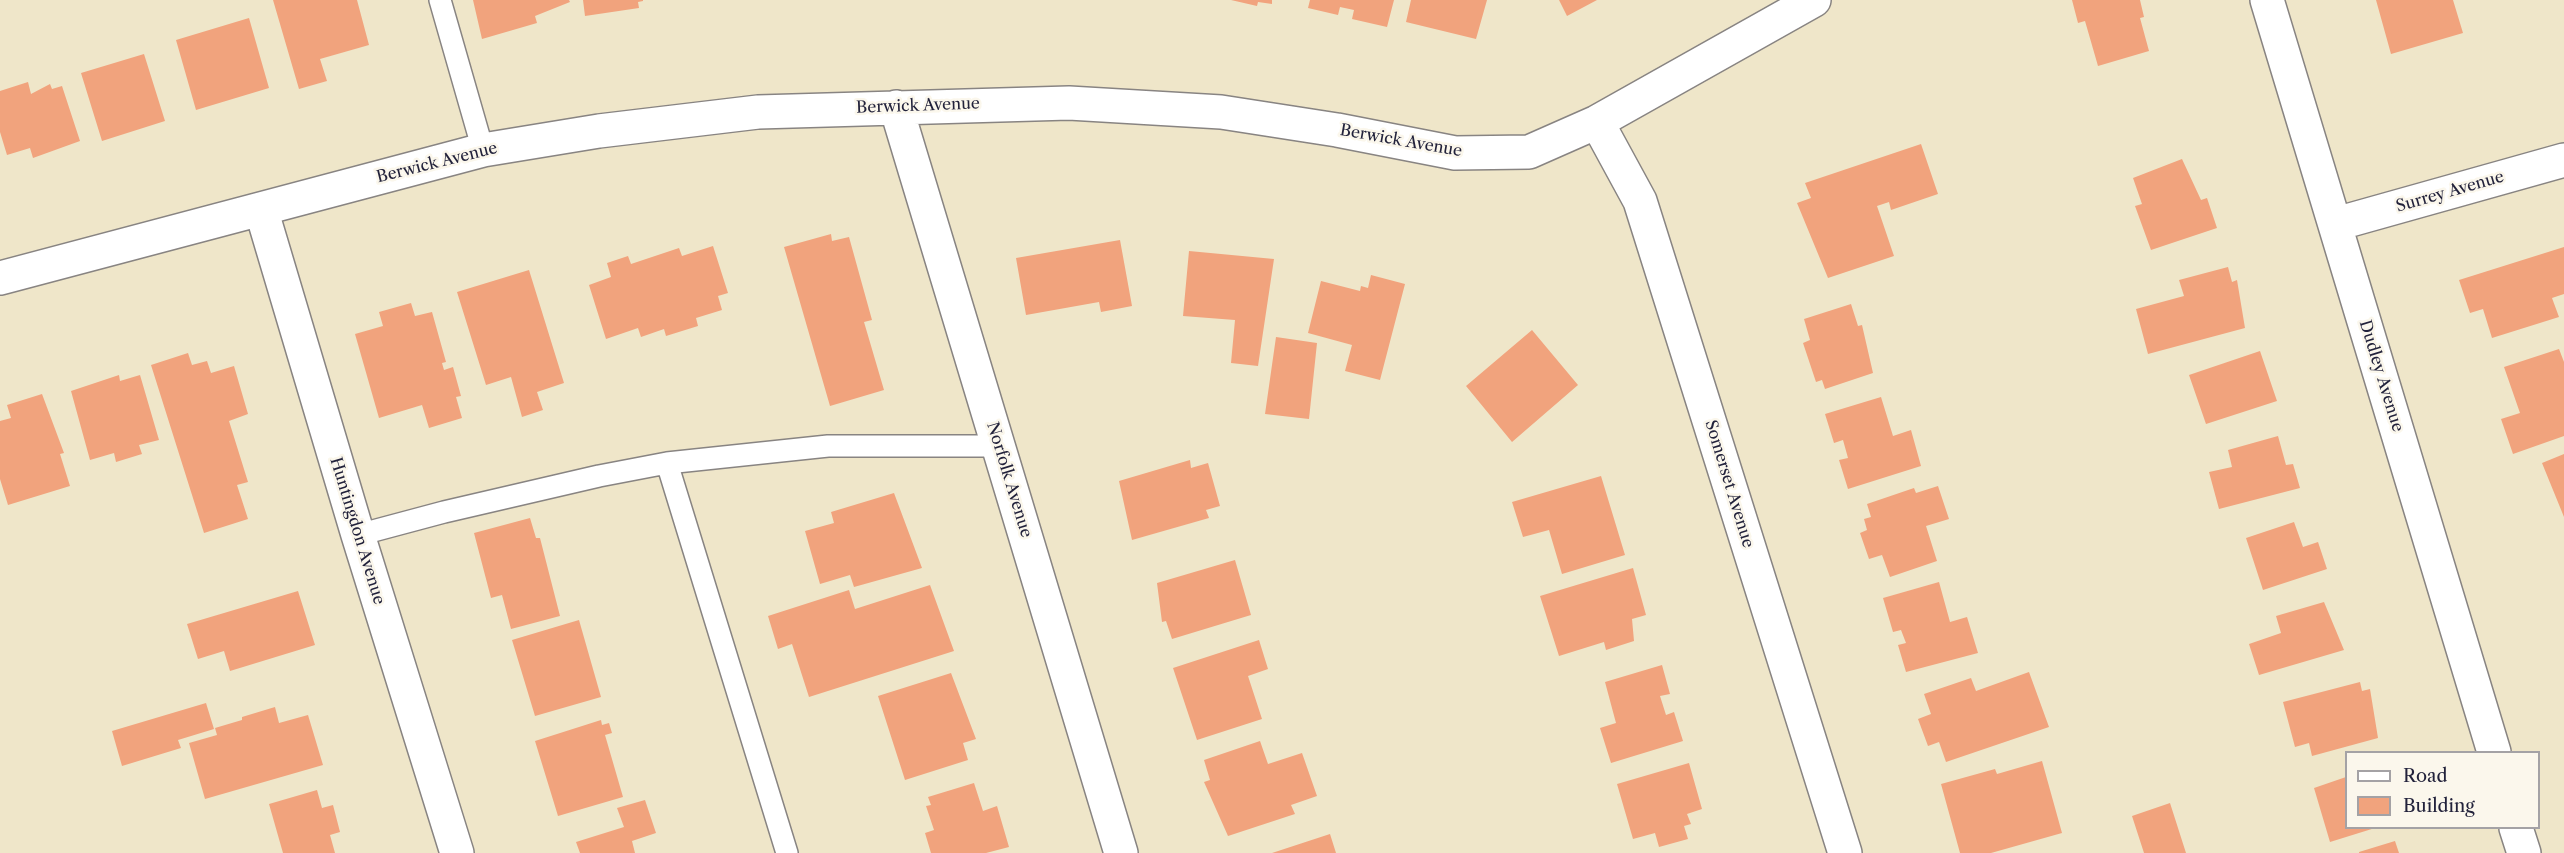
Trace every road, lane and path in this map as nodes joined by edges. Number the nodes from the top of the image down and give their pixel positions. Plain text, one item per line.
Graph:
1 (440, 0) edge
2 (1814, 0) edge
3 (2267, 0) edge
4 (896, 107) junction
5 (1597, 122) junction
6 (483, 150) junction
7 (2564, 160) edge
8 (261, 208) junction
9 (2336, 224) junction
10 (0, 278) edge
11 (999, 446) junction
12 (667, 463) junction
13 (358, 535) junction
14 (2493, 751) edge
15 (2516, 829) edge
16 (457, 853) edge
17 (787, 853) edge
18 (1121, 853) edge
19 (1845, 853) edge
20 (2524, 853) edge

1 - 6 lane
2 - 5 street, Berwick Avenue
3 - 9 street, Dudley Avenue
4 - 5 street, Berwick Avenue
4 - 6 street, Berwick Avenue
4 - 11 street, Norfolk Avenue
5 - 19 street, Somerset Avenue
6 - 8 street, Berwick Avenue
7 - 9 street, Surrey Avenue
8 - 10 street, Berwick Avenue
8 - 13 street, Huntingdon Avenue
9 - 14 street, Dudley Avenue
11 - 12 lane
11 - 18 street, Norfolk Avenue
12 - 13 lane
12 - 17 lane
13 - 16 street, Huntingdon Avenue
15 - 20 street

